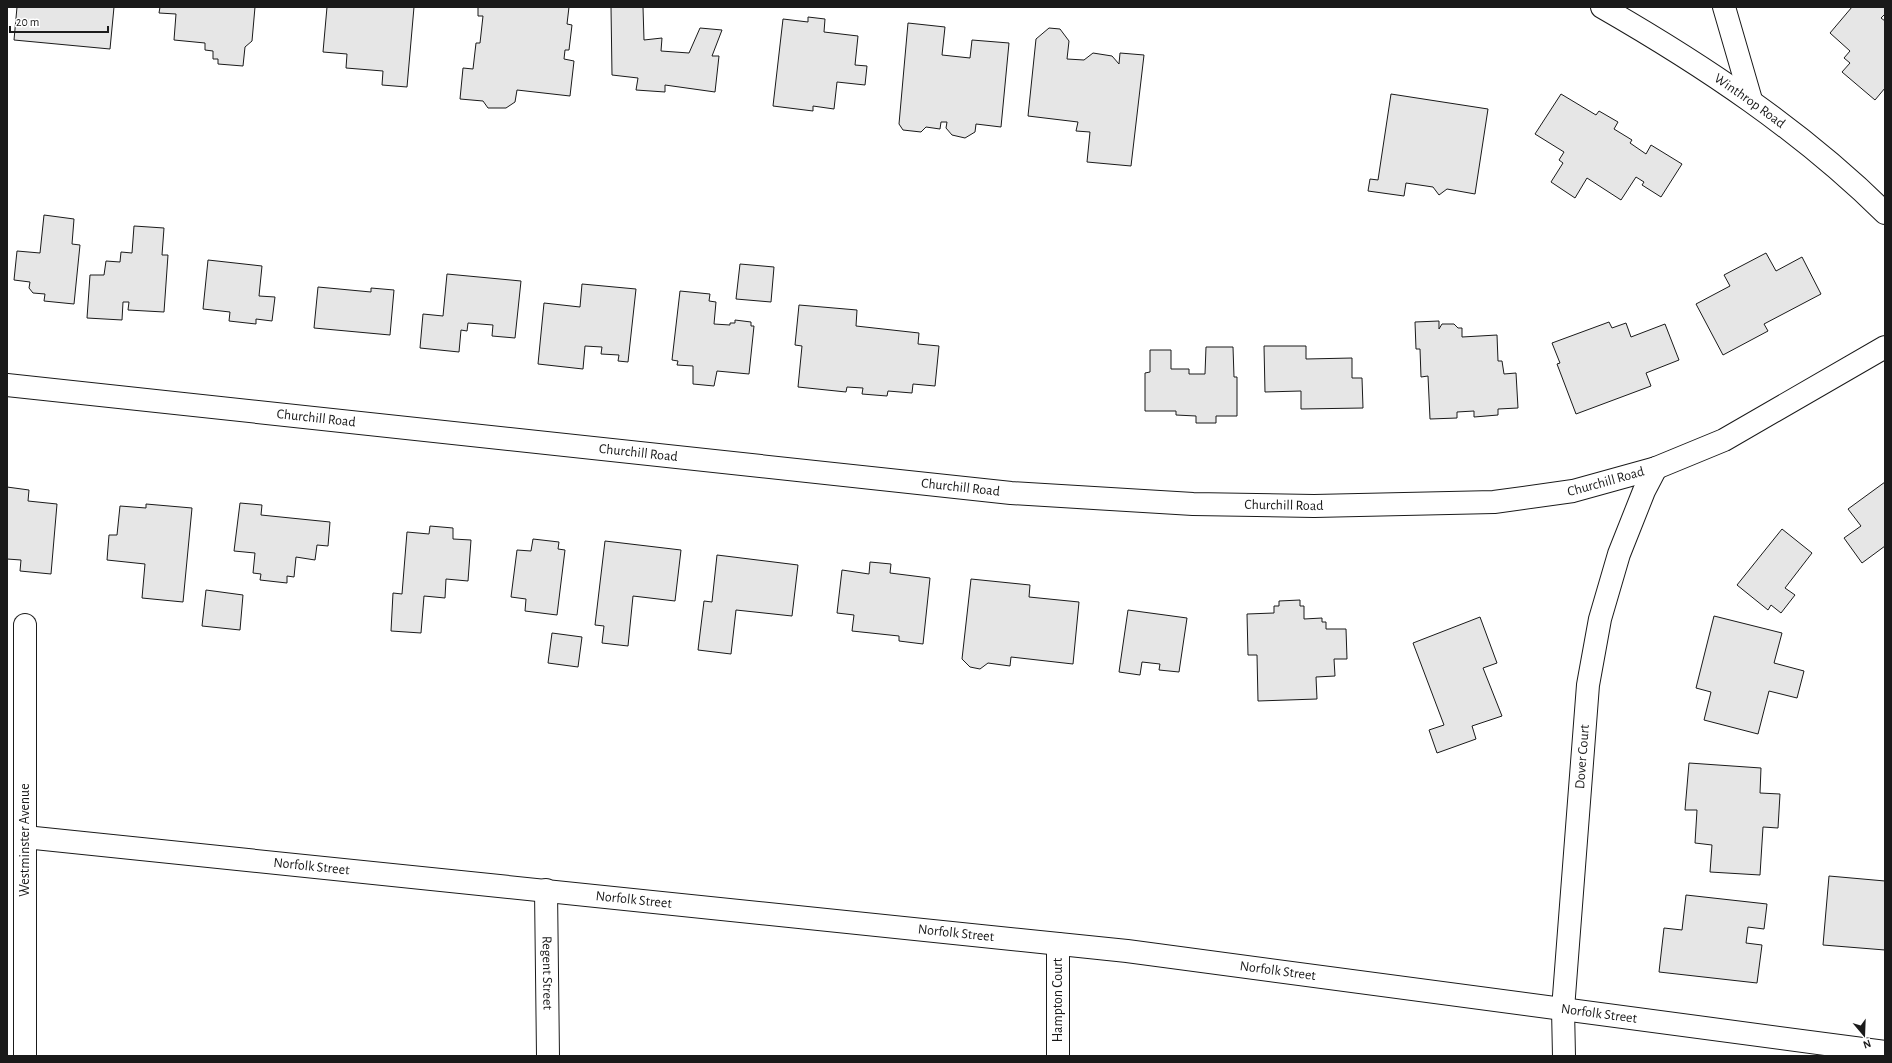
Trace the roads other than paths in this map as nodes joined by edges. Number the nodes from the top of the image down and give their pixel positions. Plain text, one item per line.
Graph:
1 (1602, 7) edge
2 (1724, 7) edge
3 (1750, 100) junction
4 (1885, 213) edge
5 (1885, 347) edge
6 (7, 385) edge
7 (1656, 468) junction
8 (24, 625) dead end
9 (25, 837) junction
10 (546, 890) junction
11 (1058, 944) junction
12 (1563, 1010) junction
13 (1885, 1052) edge
14 (25, 1056) edge
15 (548, 1056) edge
16 (1058, 1056) edge
17 (1564, 1056) edge

1 - 3 street, Winthrop Road
2 - 3 street
3 - 4 street, Winthrop Road
5 - 7 street, Churchill Road
6 - 7 street, Churchill Road
7 - 12 street, Dover Court
8 - 9 street, Westminster Avenue
9 - 10 street, Norfolk Street
9 - 14 street, Westminster Avenue
10 - 11 street, Norfolk Street
10 - 15 street, Regent Street
11 - 12 street, Norfolk Street
11 - 16 street, Hampton Court
12 - 13 street, Norfolk Street
12 - 17 street, Dover Court

